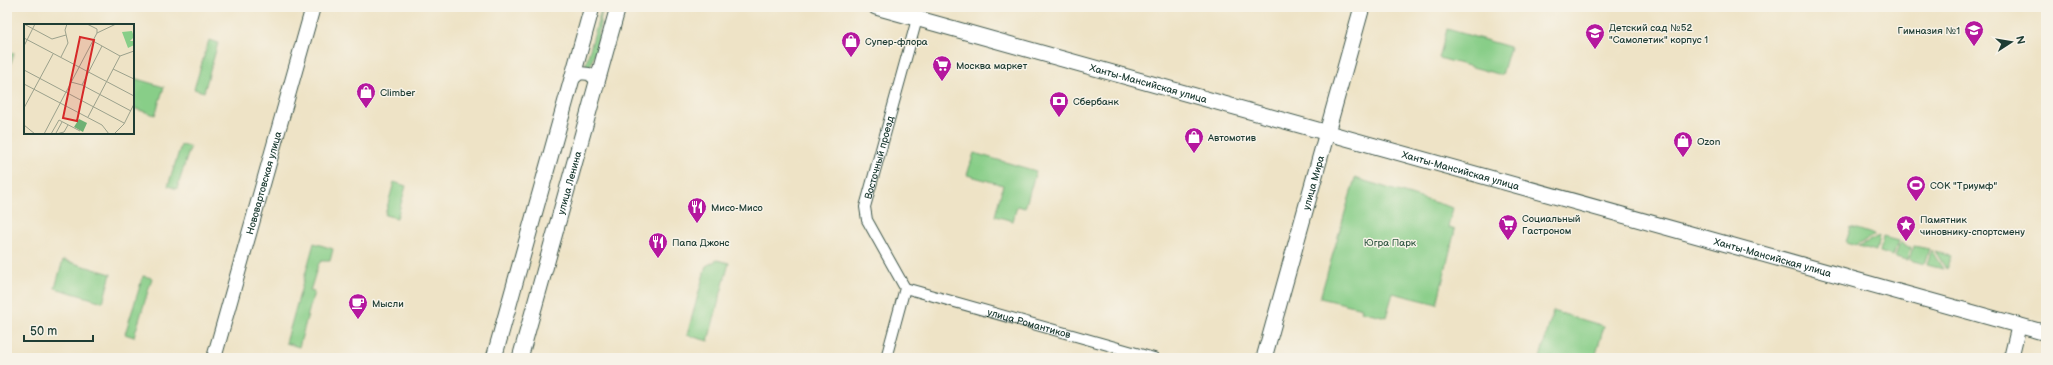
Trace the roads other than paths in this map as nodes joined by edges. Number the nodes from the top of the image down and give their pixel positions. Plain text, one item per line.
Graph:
1 (313, 7) edge
2 (592, 7) edge
3 (618, 7) edge
4 (876, 7) edge
5 (1362, 7) edge
6 (917, 19) junction
7 (572, 80) junction
8 (597, 86) junction
9 (1328, 134) junction
10 (905, 288) junction
11 (2020, 325) junction
12 (2046, 333) edge
13 (214, 358) edge
14 (494, 358) edge
15 (520, 358) edge
16 (886, 358) edge
17 (1154, 358) edge
18 (1264, 358) edge
19 (2011, 358) edge

1 - 13 main road, Нововартовская улица
2 - 7 main road
3 - 8 main road, улица Ленина
4 - 6 main road, Ханты-Мансийская улица
5 - 9 main road, улица Мира
6 - 9 main road, Ханты-Мансийская улица
6 - 10 street, Восточный проезд
7 - 8 street
7 - 14 main road
8 - 15 main road, улица Ленина
9 - 11 main road, Ханты-Мансийская улица
9 - 18 main road, улица Мира
10 - 16 street
10 - 17 street, улица Романтиков
11 - 12 main road, Ханты-Мансийская улица
11 - 19 main road

